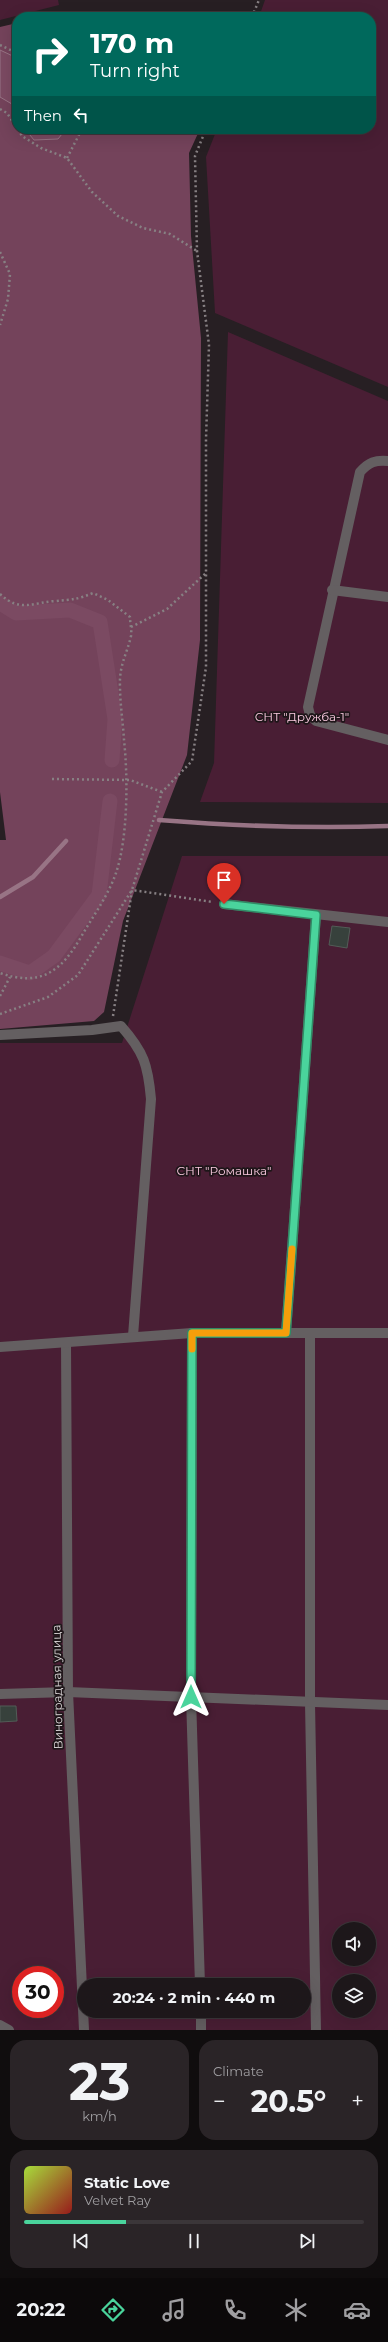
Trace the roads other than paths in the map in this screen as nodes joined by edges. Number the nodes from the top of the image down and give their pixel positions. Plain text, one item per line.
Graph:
1 (388, 461) edge
2 (332, 590) junction
3 (388, 597) edge
4 (388, 740) edge
5 (224, 904) road end
6 (316, 915) junction
7 (388, 922) edge
8 (0, 1035) edge
9 (192, 1333) junction
10 (286, 1333) junction
11 (310, 1333) junction
12 (388, 1333) edge
13 (133, 1336) junction
14 (66, 1343) junction
15 (0, 1347) edge
16 (68, 1692) junction
17 (0, 1694) edge
18 (191, 1697) junction
19 (310, 1703) junction
20 (388, 1705) edge
21 (200, 1978) edge
22 (201, 2018) edge
23 (0, 2025) edge
24 (9, 2030) edge
25 (84, 2030) edge
26 (202, 2030) edge
27 (316, 2030) edge

1 - 2 street
2 - 3 street
2 - 4 street
5 - 6 street
6 - 7 street
6 - 10 street
8 - 13 street
9 - 10 street
9 - 13 street
9 - 18 street
10 - 11 street
11 - 12 street
11 - 19 street
13 - 14 street
14 - 15 street
14 - 16 street, Виноградная улица
16 - 17 street
16 - 18 street
16 - 25 street, Виноградная улица
18 - 19 street
18 - 21 street
19 - 20 street
19 - 27 street
22 - 26 street
23 - 24 street

